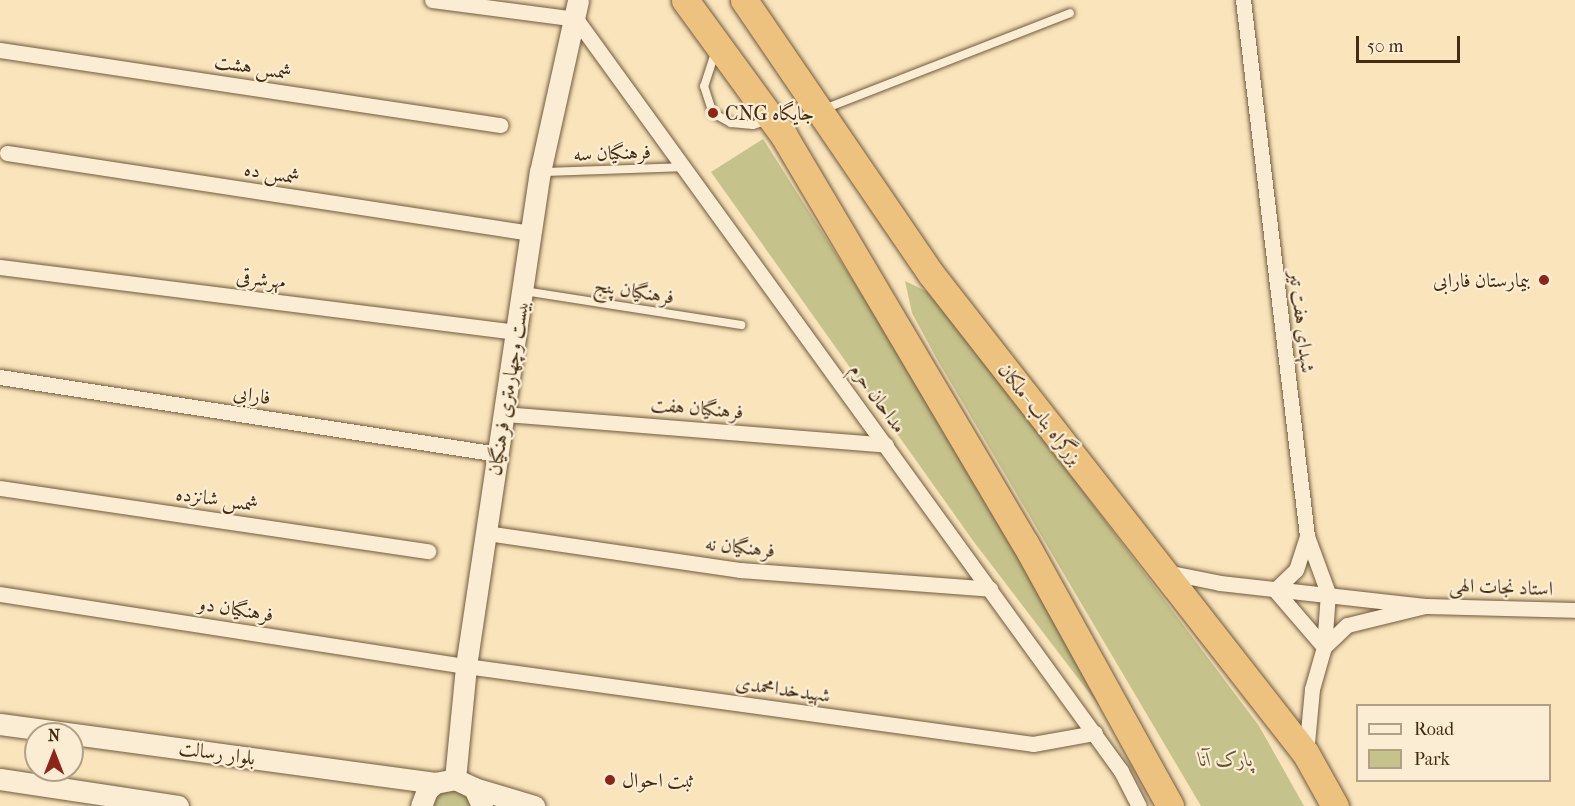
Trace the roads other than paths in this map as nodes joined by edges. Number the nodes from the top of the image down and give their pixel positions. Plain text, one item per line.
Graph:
1 (432, 0) edge
2 (562, 0) edge
3 (685, 0) edge
4 (1243, 0) edge
5 (749, 7) edge
6 (577, 9) edge
7 (1070, 13) dead end
8 (718, 46) junction
9 (0, 50) edge
10 (820, 110) junction
11 (772, 119) junction
12 (500, 125) dead end
13 (7, 153) dead end
14 (685, 167) junction
15 (540, 172) junction
16 (531, 233) junction
17 (0, 267) edge
18 (522, 290) junction
19 (741, 325) dead end
20 (516, 332) junction
21 (0, 377) edge
22 (504, 414) junction
23 (886, 445) junction
24 (498, 454) junction
25 (0, 488) edge
26 (486, 533) junction
27 (1307, 536) junction
28 (428, 550) dead end
29 (1166, 572) junction
30 (990, 589) junction
31 (1275, 590) junction
32 (1328, 593) junction
33 (0, 594) edge
34 (1425, 606) junction
35 (1575, 610) edge
36 (1324, 647) junction
37 (466, 666) junction
38 (0, 724) edge
39 (1095, 733) junction
40 (1306, 754) junction
41 (0, 779) edge
42 (461, 789) edge
43 (145, 804) edge
44 (178, 806) edge
45 (421, 806) edge
46 (534, 806) edge
47 (1139, 806) edge
48 (1170, 806) edge
49 (1335, 806) edge

1 - 6 street
2 - 6 street
3 - 8 highway
4 - 27 street, شهدای هفت تیر
5 - 10 highway, بزرگراه بناب -ملکان
6 - 14 street, مداحان حرم
6 - 15 street, بیست وچهارمتری فرهنگیان
7 - 10 lane
8 - 11 highway
8 - 11 lane
9 - 12 street, شمس هشت
10 - 29 highway, بزرگراه بناب -ملکان
11 - 48 highway
13 - 16 street, شمس ده
14 - 15 lane, فرهنگیان سه
14 - 23 street, مداحان حرم
15 - 16 street, بیست وچهارمتری فرهنگیان
16 - 18 street, بیست وچهارمتری فرهنگیان
17 - 20 street, مهرشرقی
18 - 19 lane, فرهنگیان پنج
18 - 20 street, بیست وچهارمتری فرهنگیان
20 - 22 street, بیست وچهارمتری فرهنگیان
21 - 24 street, فارابی
22 - 23 street, فرهنگیان هفت
22 - 24 street, بیست وچهارمتری فرهنگیان
23 - 30 street, مداحان حرم
24 - 26 street, بیست وچهارمتری فرهنگیان
25 - 28 street, شمس شانزده
26 - 30 street, فرهنگیان نه
26 - 37 street, بیست وچهارمتری فرهنگیان
27 - 31 street
27 - 32 street, شهدای هفت تیر
29 - 31 street
29 - 40 highway, بزرگراه بناب -ملکان
30 - 39 street, مداحان حرم
31 - 32 street
31 - 36 street
32 - 34 street
32 - 36 street, شهدای هفت تیر
33 - 37 street, فرهنگیان دو
34 - 35 street, استاد نجات الهی
34 - 36 street
36 - 40 street, شهدای هفت تیر
37 - 39 street, شهیدخدامحمدی
37 - 42 street, بیست وچهارمتری فرهنگیان
38 - 42 street, بلوار رسالت
39 - 47 street, مداحان حرم
40 - 49 highway, بزرگراه بناب -ملکان
41 - 43 street
42 - 45 street
42 - 46 street, بلوار رسالت
43 - 44 street

